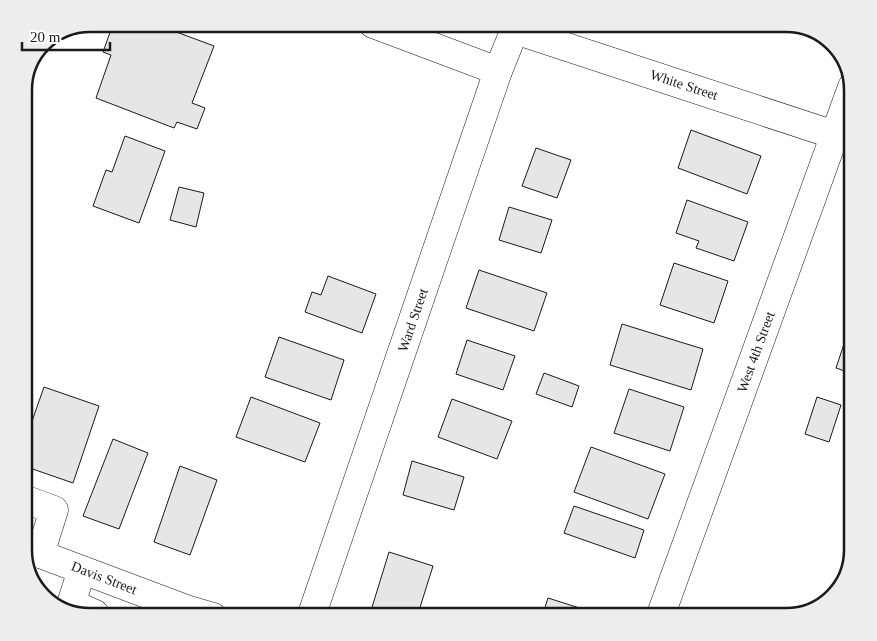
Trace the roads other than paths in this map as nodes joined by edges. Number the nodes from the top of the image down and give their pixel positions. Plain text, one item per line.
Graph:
1 (394, 32) edge
2 (514, 32) edge
3 (531, 32) edge
4 (498, 71) junction
5 (844, 138) edge
6 (33, 502) edge
7 (33, 549) edge
8 (33, 551) edge
9 (82, 570) junction
10 (71, 605) edge
11 (178, 608) edge
12 (314, 608) edge
13 (663, 608) edge

1 - 4 street
2 - 4 street, Ward Street
3 - 5 street, White Street
4 - 12 street, Ward Street
5 - 13 street, West 4th Street
6 - 7 street
8 - 9 street, Davis Street
9 - 10 street
9 - 11 street, Davis Street

